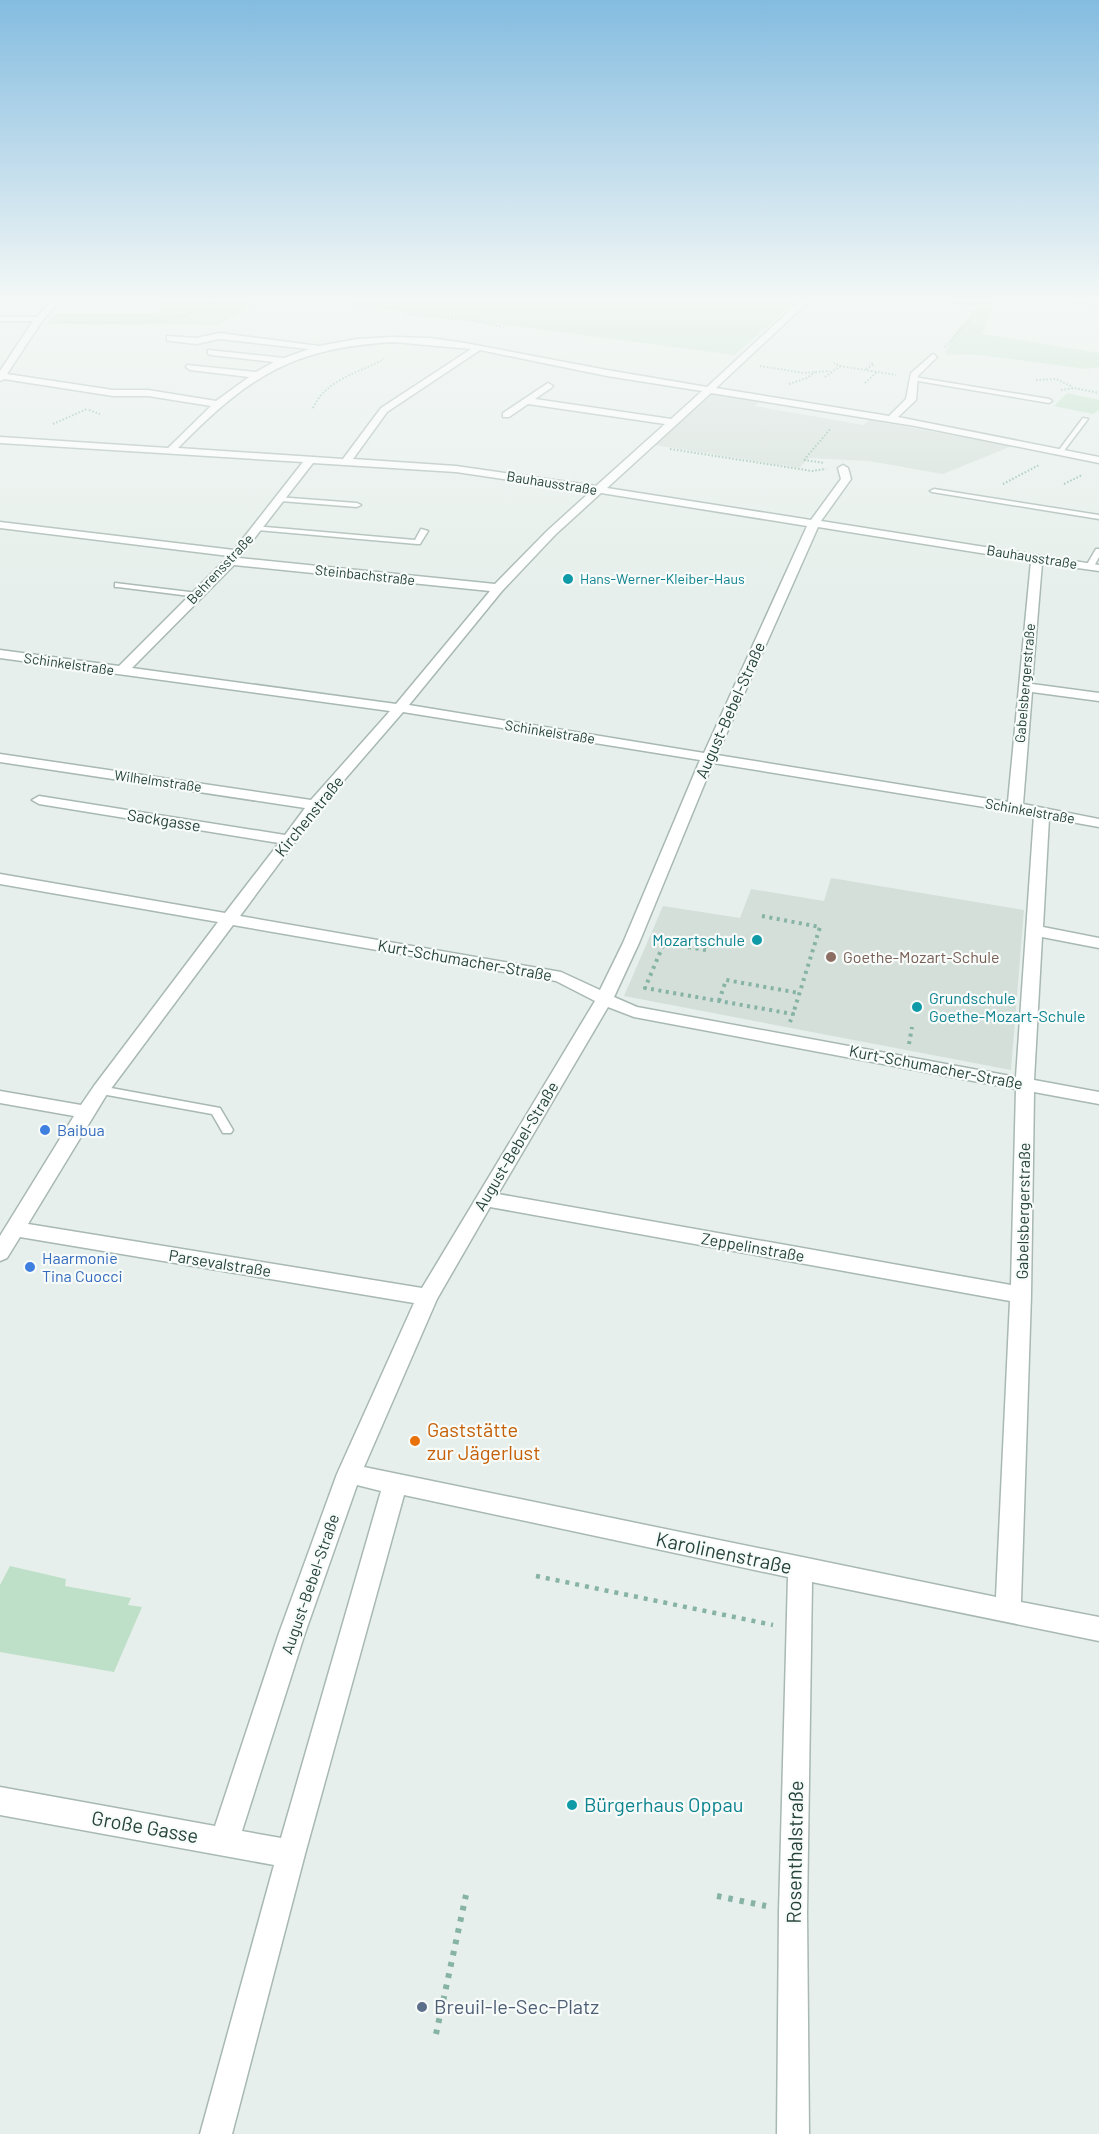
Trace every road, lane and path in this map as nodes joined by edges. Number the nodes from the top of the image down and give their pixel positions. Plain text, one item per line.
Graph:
1 (183, 399) edge
2 (223, 399) edge
3 (317, 399) edge
4 (401, 399) edge
5 (530, 399) edge
6 (697, 399) edge
7 (764, 399) edge
8 (911, 399) edge
9 (1033, 399) edge
10 (526, 401) junction
11 (1049, 401) dead end
12 (216, 404) junction
13 (77, 406) dead end
14 (313, 408) dead end
15 (89, 409) junction
16 (100, 414) dead end
17 (506, 415) dead end
18 (1085, 419) dead end
19 (890, 420) junction
20 (670, 422) junction
21 (832, 427) dead end
22 (0, 440) edge
23 (49, 443) junction
24 (646, 445) junction
25 (170, 451) junction
26 (1063, 452) junction
27 (310, 460) junction
28 (804, 460) dead end
29 (1099, 460) edge
30 (346, 462) junction
31 (843, 468) joint
32 (994, 488) dead end
33 (596, 490) junction
34 (934, 491) dead end
35 (280, 499) junction
36 (357, 505) dead end
37 (1099, 517) edge
38 (814, 524) junction
39 (0, 525) edge
40 (257, 528) junction
41 (424, 531) dead end
42 (1099, 551) edge
43 (234, 558) junction
44 (1036, 558) junction
45 (1095, 567) edge
46 (118, 585) dead end
47 (498, 588) junction
48 (198, 595) junction
49 (0, 654) edge
50 (122, 671) junction
51 (1024, 687) junction
52 (1099, 697) edge
53 (400, 708) junction
54 (0, 758) edge
55 (709, 758) junction
56 (39, 800) dead end
57 (315, 805) junction
58 (1015, 807) junction
59 (1042, 812) junction
60 (1099, 823) edge
61 (288, 840) junction
62 (0, 879) edge
63 (762, 916) dead end
64 (230, 918) junction
65 (1036, 931) junction
66 (1099, 943) edge
67 (706, 950) dead end
68 (799, 993) junction
69 (604, 999) junction
70 (719, 1001) junction
71 (793, 1014) junction
72 (786, 1038) junction
73 (1025, 1084) junction
74 (100, 1090) junction
75 (0, 1097) edge
76 (1099, 1098) edge
77 (85, 1112) junction
78 (226, 1130) dead end
79 (484, 1199) junction
80 (14, 1228) junction
81 (0, 1253) edge
82 (1021, 1295) junction
83 (427, 1297) junction
84 (349, 1474) junction
85 (395, 1484) junction
86 (800, 1569) junction
87 (536, 1576) dead end
88 (1008, 1610) junction
89 (1099, 1629) edge
90 (799, 1630) junction
91 (0, 1801) edge
92 (224, 1842) junction
93 (291, 1854) junction
94 (466, 1895) dead end
95 (717, 1896) dead end
96 (793, 1912) junction
97 (436, 2034) dead end
98 (216, 2134) edge
99 (793, 2134) edge

1 - 12 street
2 - 12 street
3 - 14 path
4 - 30 street
5 - 10 street
6 - 20 street, Kirchenstraße
7 - 19 street
8 - 19 street
9 - 11 lane
10 - 17 street
10 - 20 street
12 - 25 street
13 - 15 path
15 - 16 path
15 - 23 path
18 - 26 lane
19 - 26 street
20 - 24 street, Kirchenstraße
21 - 28 path
22 - 23 street, Bauhausstraße
23 - 25 street, Bauhausstraße
24 - 31 path
24 - 33 street, Kirchenstraße
25 - 27 street, Bauhausstraße
26 - 29 street
26 - 32 path
27 - 30 street, Bauhausstraße
27 - 35 street, Behrensstraße
30 - 33 street, Bauhausstraße
31 - 38 street, August-Bebel-Straße
33 - 38 street, Bauhausstraße
33 - 47 street, Kirchenstraße
34 - 37 lane
35 - 36 lane
35 - 40 street, Behrensstraße
38 - 44 street, Bauhausstraße
38 - 55 street, August-Bebel-Straße
39 - 43 street, Steinbachstraße
40 - 41 lane
40 - 43 street, Behrensstraße
42 - 45 lane
43 - 47 street, Steinbachstraße
43 - 48 street, Behrensstraße
44 - 45 street, Bauhausstraße
44 - 51 street, Gabelsbergerstraße
46 - 48 lane
47 - 53 street, Kirchenstraße
48 - 50 street, Behrensstraße
49 - 50 street, Schinkelstraße
50 - 53 street, Schinkelstraße
51 - 52 street
51 - 58 street, Gabelsbergerstraße
53 - 55 street, Schinkelstraße
53 - 57 street, Kirchenstraße
54 - 57 street, Wilhelmstraße
55 - 58 street, Schinkelstraße
55 - 69 street, August-Bebel-Straße
56 - 61 street, Sackgasse
57 - 61 street, Kirchenstraße
58 - 59 street, Schinkelstraße
59 - 60 street, Schinkelstraße
59 - 65 street, Gabelsbergerstraße
61 - 64 street, Kirchenstraße
62 - 64 street, Kurt-Schumacher-Straße
63 - 68 path
64 - 69 street, Kurt-Schumacher-Straße
64 - 74 street, Kirchenstraße
65 - 66 street
65 - 73 street, Gabelsbergerstraße
67 - 70 path
68 - 70 path
68 - 71 path
69 - 72 street, Kurt-Schumacher-Straße
69 - 79 street, August-Bebel-Straße
70 - 71 path
71 - 72 path
72 - 73 street, Kurt-Schumacher-Straße
73 - 76 street, Kurt-Schumacher-Straße
73 - 82 street, Gabelsbergerstraße
74 - 77 street, Kirchenstraße
74 - 78 lane
75 - 77 street
77 - 80 street, Kirchenstraße
79 - 82 street, Zeppelinstraße
79 - 83 street, August-Bebel-Straße
80 - 81 street, Kirchenstraße
80 - 83 street, Parsevalstraße
82 - 88 street, Gabelsbergerstraße
83 - 84 street, August-Bebel-Straße
84 - 85 street, Karolinenstraße
84 - 92 street, August-Bebel-Straße
85 - 86 street, Karolinenstraße
85 - 93 street
86 - 88 street, Karolinenstraße
86 - 90 street, Rosenthalstraße
87 - 90 path
88 - 89 street, Karolinenstraße
90 - 96 street, Rosenthalstraße
91 - 92 street, Große Gasse
92 - 93 street, Große Gasse
93 - 98 street
94 - 97 path
95 - 96 path
96 - 99 street, Rosenthalstraße

